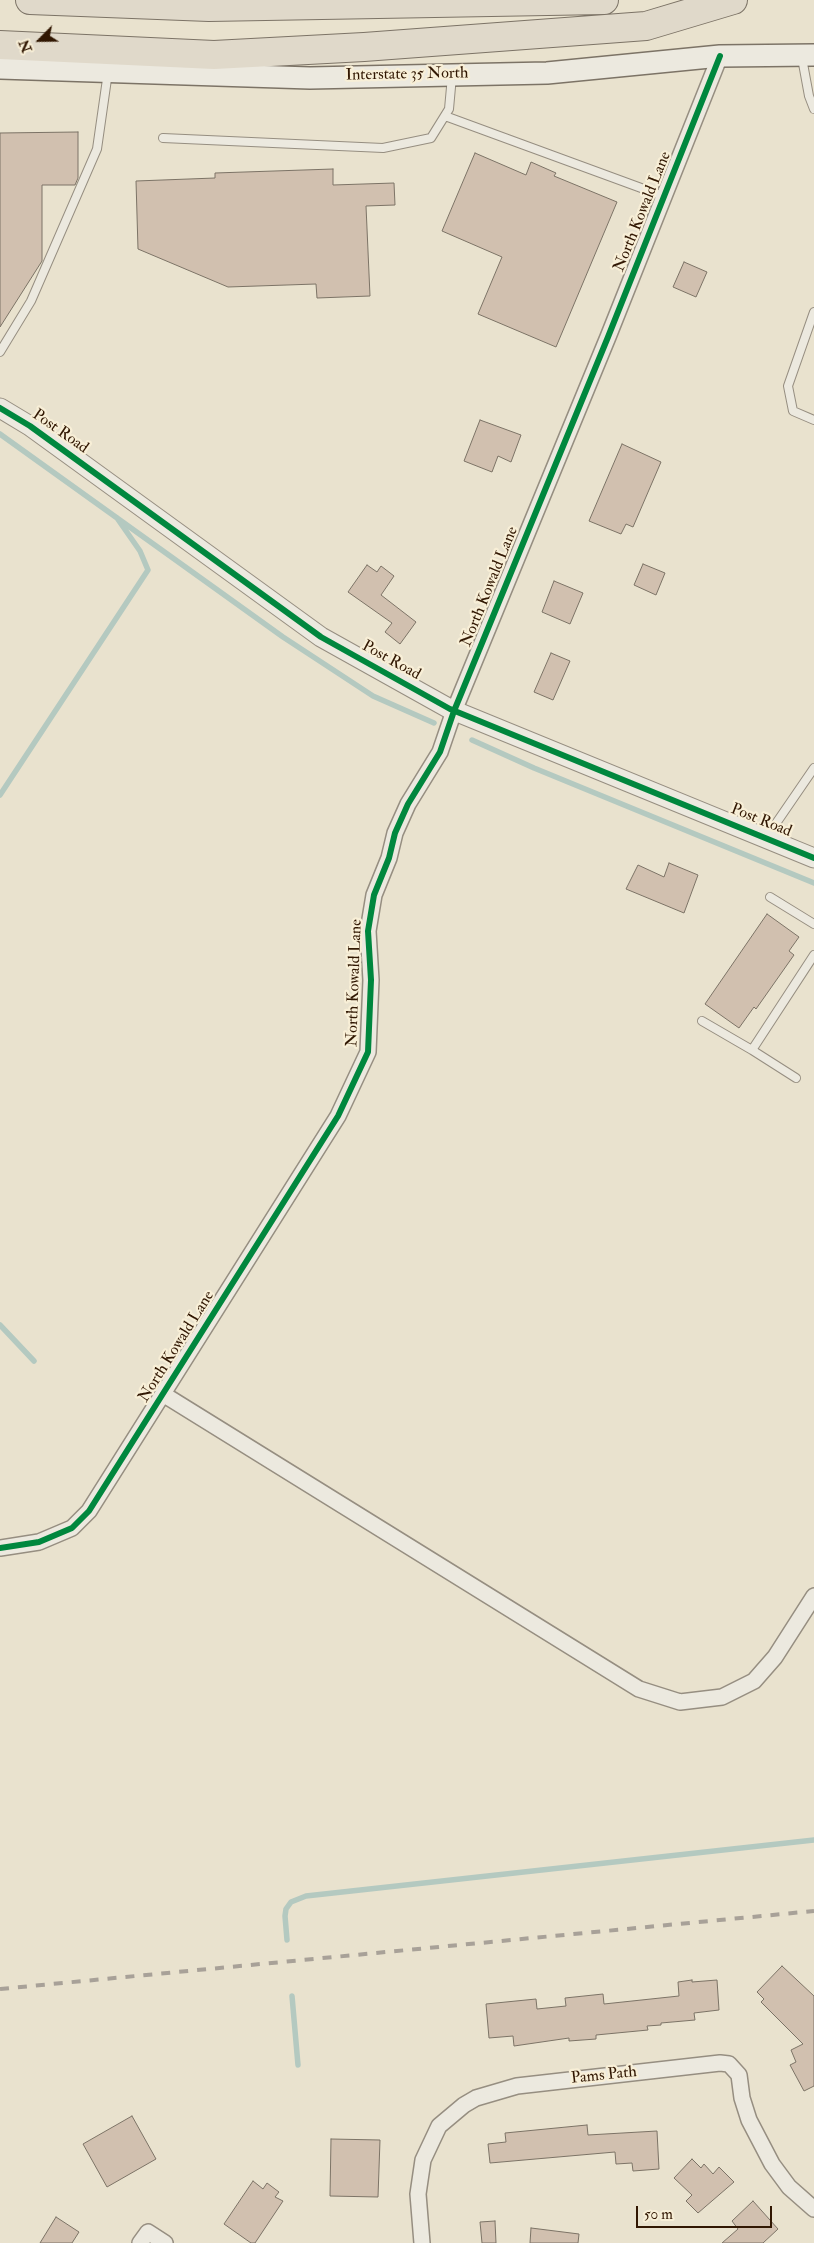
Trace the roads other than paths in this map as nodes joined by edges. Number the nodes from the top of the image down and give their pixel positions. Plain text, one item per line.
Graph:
1 (30, 0) edge
2 (604, 0) edge
3 (733, 0) edge
4 (0, 45) edge
5 (808, 55) edge
6 (720, 56) junction
7 (0, 68) edge
8 (108, 72) junction
9 (452, 74) junction
10 (814, 109) edge
11 (445, 116) junction
12 (163, 138) dead end
13 (663, 196) junction
14 (814, 312) edge
15 (0, 352) edge
16 (0, 408) edge
17 (814, 420) edge
18 (454, 711) junction
19 (814, 768) edge
20 (766, 838) junction
21 (814, 858) edge
22 (770, 896) dead end
23 (814, 924) edge
24 (814, 955) edge
25 (702, 1021) dead end
26 (752, 1050) junction
27 (796, 1078) dead end
28 (163, 1394) junction
29 (4, 1548) edge
30 (814, 1596) edge
31 (814, 2210) edge
32 (144, 2237) edge
33 (165, 2243) edge
34 (422, 2243) edge

1 - 2 highway
3 - 4 highway
5 - 6 main road, Interstate 35 North
5 - 10 lane
6 - 9 main road, Interstate 35 North
6 - 13 street, North Kowald Lane
7 - 8 main road, Interstate 35 North
8 - 9 main road, Interstate 35 North
8 - 15 lane
9 - 11 lane
11 - 12 lane
11 - 13 lane
13 - 18 street, North Kowald Lane
14 - 17 lane
16 - 18 street, Post Road
18 - 20 street, Post Road
18 - 28 street, North Kowald Lane
19 - 20 lane
20 - 21 street, Post Road
22 - 23 lane
24 - 26 lane
25 - 26 lane
26 - 27 lane
28 - 29 street, North Kowald Lane
28 - 30 street
31 - 34 street, Pams Path
32 - 33 street

